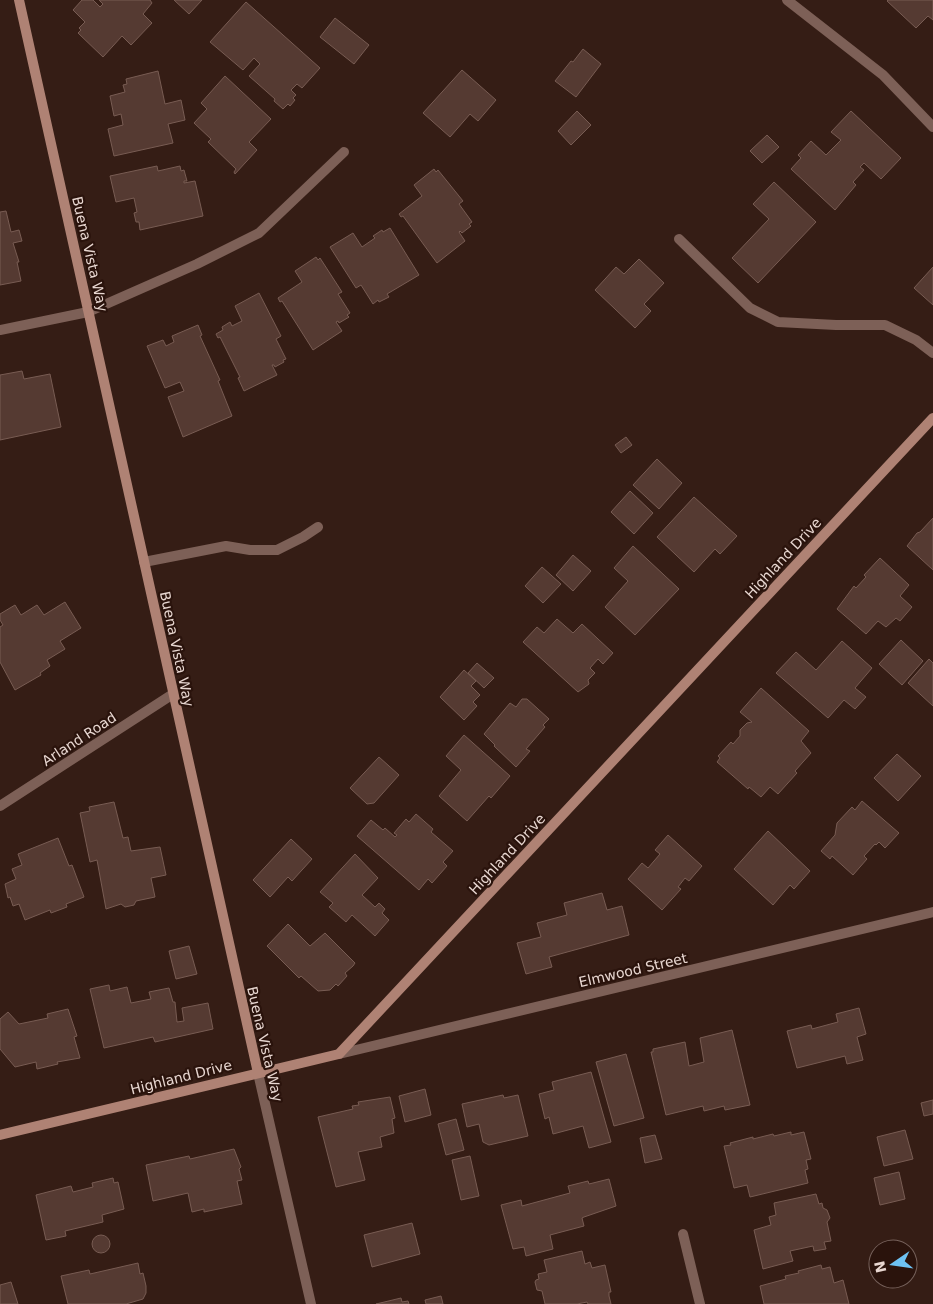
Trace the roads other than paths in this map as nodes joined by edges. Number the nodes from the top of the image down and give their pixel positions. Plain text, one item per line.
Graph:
1 (19, 0) edge
2 (787, 0) edge
3 (933, 127) edge
4 (344, 152) dead end
5 (679, 239) dead end
6 (88, 312) junction
7 (0, 330) edge
8 (933, 353) edge
9 (933, 418) edge
10 (318, 527) dead end
11 (144, 562) junction
12 (173, 694) junction
13 (0, 806) edge
14 (933, 912) edge
15 (339, 1054) junction
16 (258, 1073) junction
17 (0, 1135) edge
18 (684, 1234) dead end
19 (310, 1304) edge
20 (700, 1304) edge

1 - 6 street, Buena Vista Way
2 - 3 street
4 - 6 street
5 - 8 street
6 - 7 street
6 - 11 street, Buena Vista Way
9 - 15 street, Highland Drive
10 - 11 street
11 - 12 street, Buena Vista Way
12 - 13 street, Arland Road
12 - 16 street, Buena Vista Way
14 - 15 street, Elmwood Street
15 - 16 street, Highland Drive
16 - 17 street, Highland Drive
16 - 19 street, Buena Vista Way
18 - 20 street

